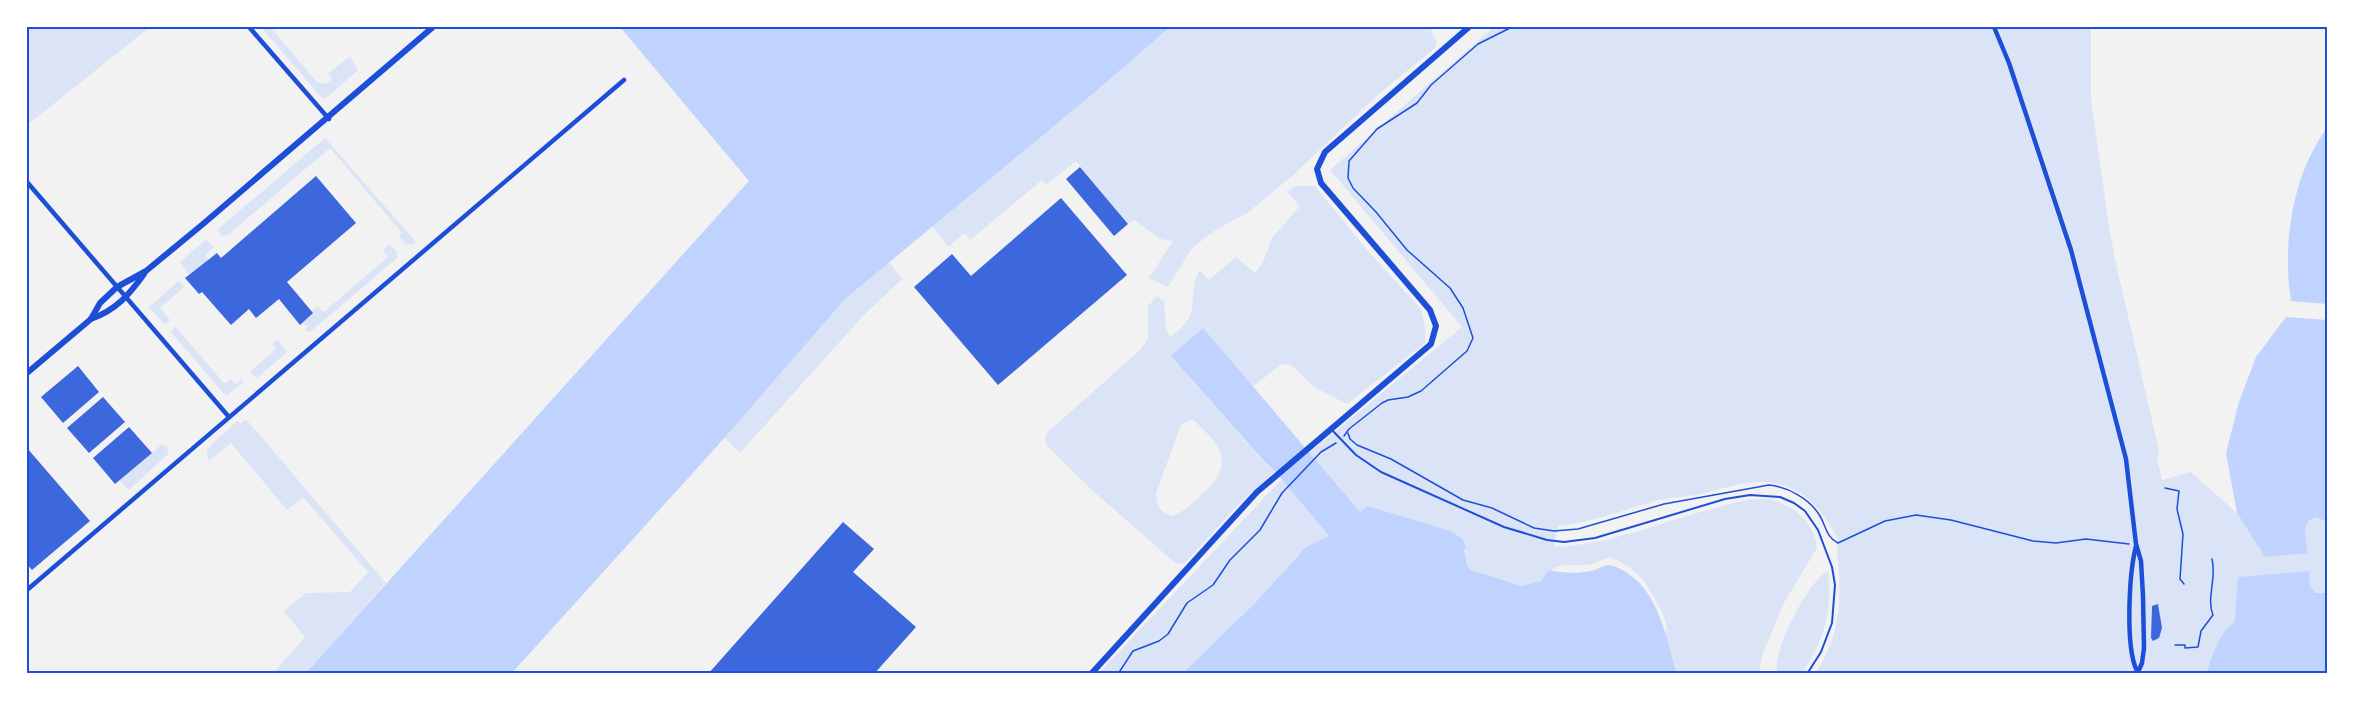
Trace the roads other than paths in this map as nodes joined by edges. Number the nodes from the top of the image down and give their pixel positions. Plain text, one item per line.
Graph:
1 (249, 27) edge
2 (434, 27) edge
3 (1469, 27) edge
4 (1994, 27) edge
5 (624, 80) dead end
6 (328, 119) junction
7 (27, 182) edge
8 (146, 271) junction
9 (117, 287) junction
10 (126, 298) junction
11 (91, 319) junction
12 (27, 374) edge
13 (229, 417) junction
14 (1331, 430) junction
15 (2136, 544) junction
16 (27, 590) edge
17 (2138, 673) edge
18 (1091, 674) edge
19 (1808, 674) edge

1 - 6 street
2 - 6 street
3 - 14 street
4 - 15 street
5 - 13 street
6 - 8 street
7 - 9 street
8 - 9 street
8 - 10 street
9 - 10 street
9 - 11 street
10 - 11 street
10 - 13 street
11 - 12 street
13 - 16 street
14 - 18 street
14 - 19 lane
15 - 17 street
15 - 17 street

